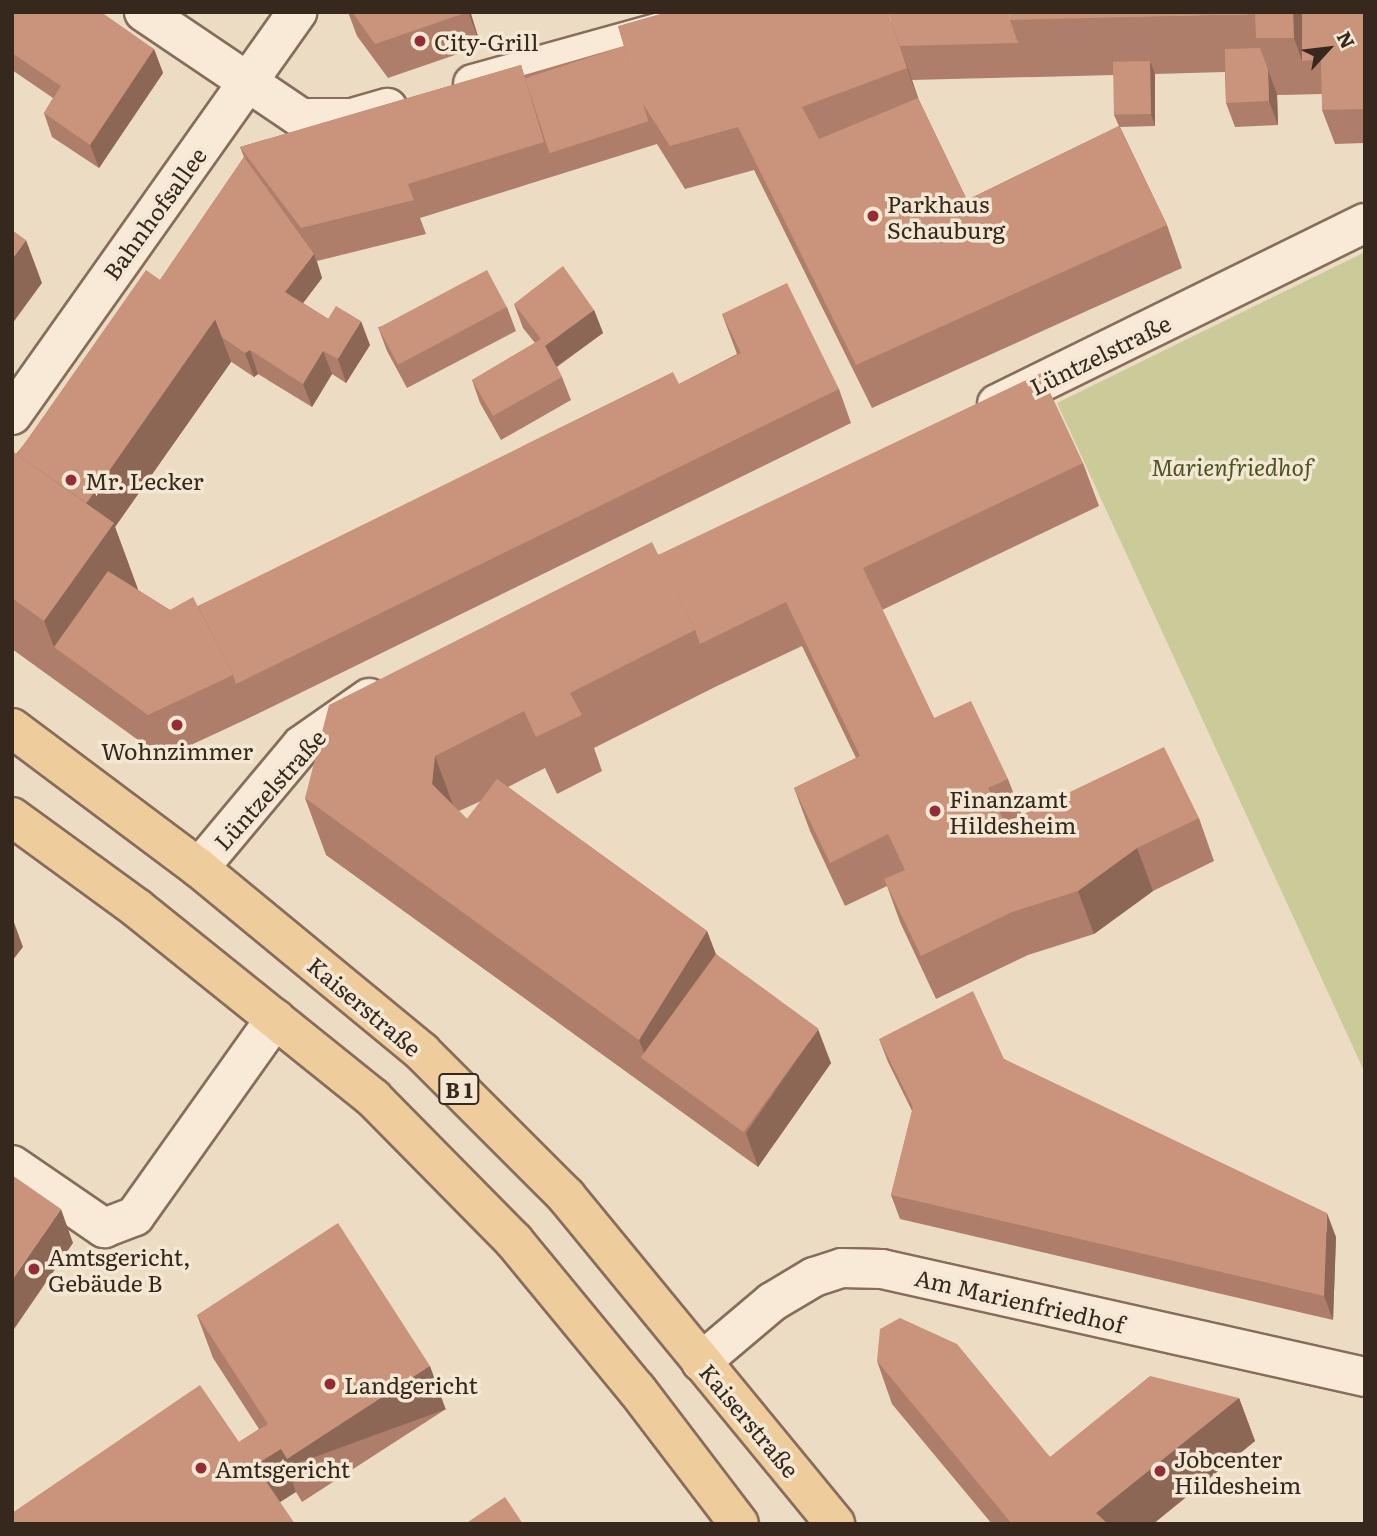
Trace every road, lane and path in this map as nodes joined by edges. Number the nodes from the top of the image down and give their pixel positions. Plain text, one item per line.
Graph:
1 (144, 12) edge
2 (297, 12) edge
3 (733, 12) edge
4 (246, 84) junction
5 (1365, 223) edge
6 (12, 415) edge
7 (960, 421) edge
8 (399, 684) edge
9 (12, 728) edge
10 (12, 817) edge
11 (199, 868) junction
12 (275, 1019) junction
13 (12, 1165) edge
14 (701, 1362) junction
15 (1365, 1377) edge
16 (739, 1524) edge
17 (835, 1524) edge

1 - 4 street
2 - 4 street, Bahnhofsallee
3 - 4 street
4 - 6 street, Bahnhofsallee
5 - 7 street, Lüntzelstraße
8 - 11 street, Lüntzelstraße
9 - 11 main road, Kaiserstraße / B 1
10 - 12 main road
11 - 14 main road, Kaiserstraße / B 1
12 - 13 street
12 - 16 main road
14 - 15 street, Am Marienfriedhof
14 - 17 main road, Kaiserstraße / B 1

